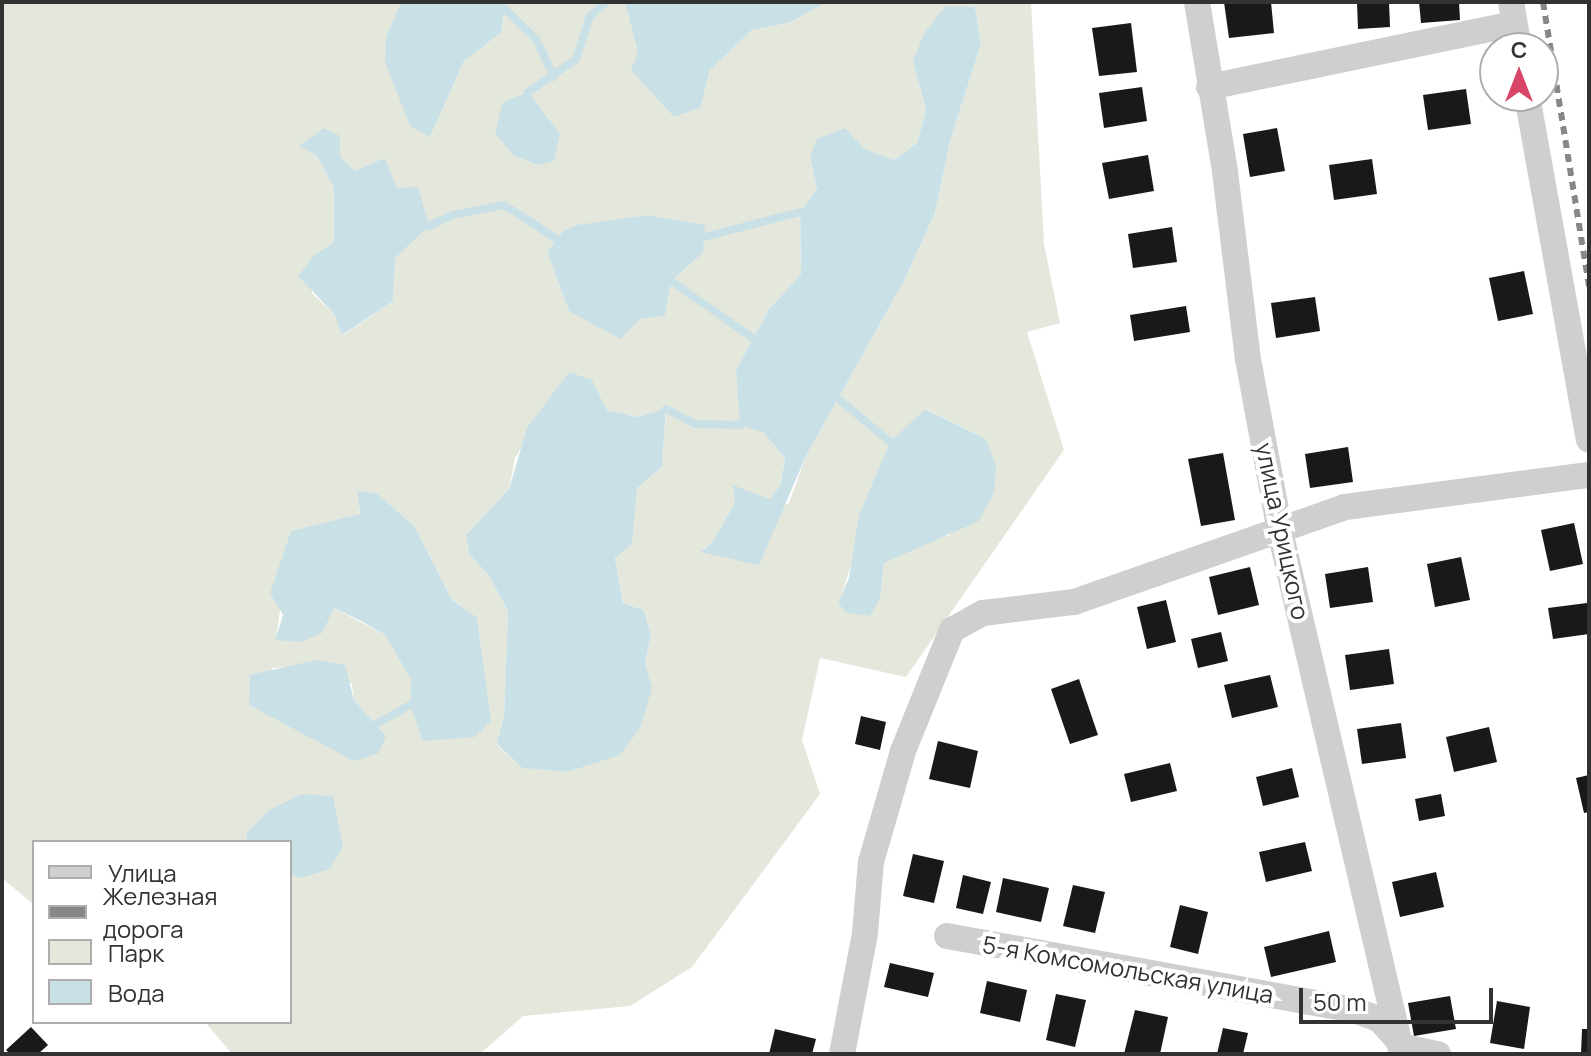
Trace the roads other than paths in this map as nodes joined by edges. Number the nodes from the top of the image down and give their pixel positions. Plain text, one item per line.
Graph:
1 (1197, 2) edge
2 (1515, 25) edge
3 (1209, 87) junction
4 (1530, 112) edge
5 (1589, 439) edge
6 (1589, 475) edge
7 (1279, 527) junction
8 (947, 936) dead end
9 (1403, 1050) edge
10 (842, 1054) edge
11 (1438, 1054) edge

1 - 3 street, улица Урицкого
2 - 3 street
3 - 7 street, улица Урицкого
4 - 5 street
6 - 7 street
7 - 9 street, улица Урицкого
7 - 10 street
8 - 9 street, 5-я Комсомольская улица
9 - 11 street

